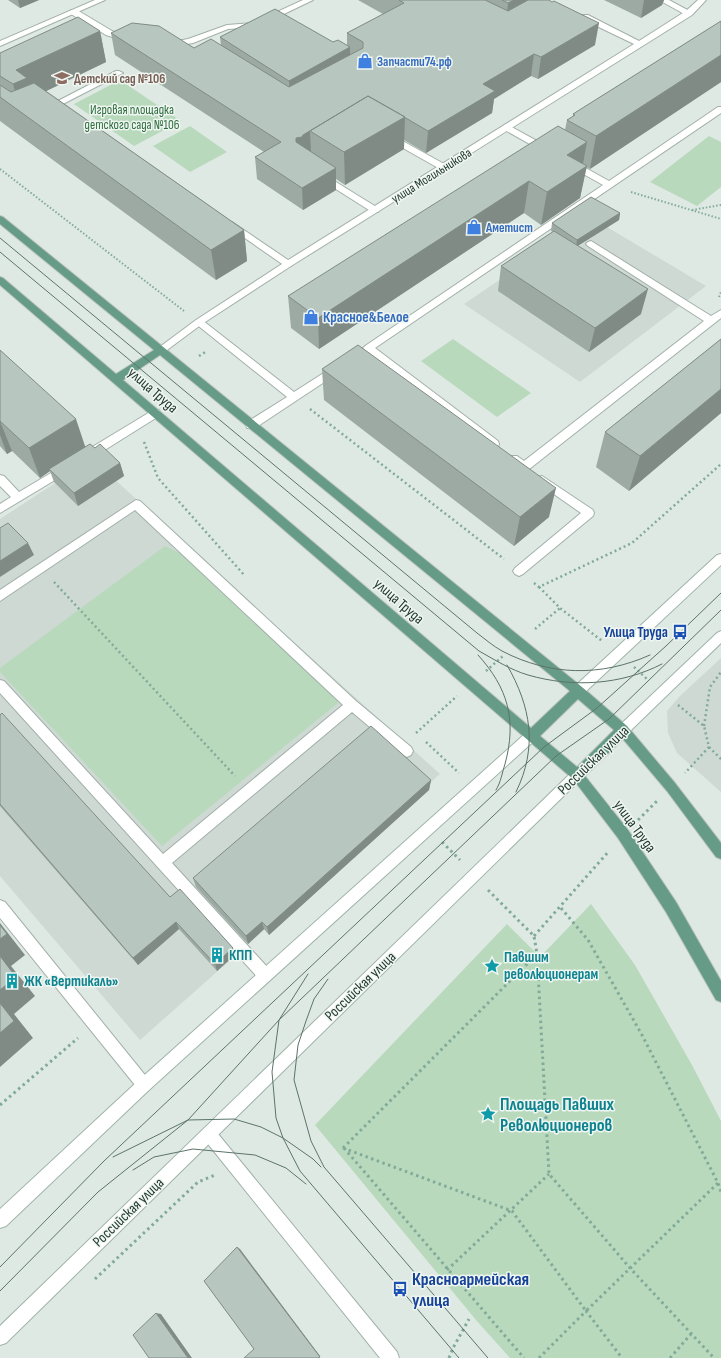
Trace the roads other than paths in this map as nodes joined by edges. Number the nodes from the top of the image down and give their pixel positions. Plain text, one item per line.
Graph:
1 (101, 0) edge
2 (309, 0) edge
3 (662, 0) edge
4 (702, 0) edge
5 (74, 12) junction
6 (575, 12) edge
7 (689, 13) junction
8 (130, 41) edge
9 (0, 44) edge
10 (639, 44) junction
11 (162, 45) edge
12 (119, 73) dead end
13 (56, 107) edge
14 (721, 109) edge
15 (506, 128) junction
16 (382, 132) edge
17 (443, 168) junction
18 (314, 171) edge
19 (609, 185) junction
20 (375, 210) junction
21 (0, 219) edge
22 (224, 220) edge
23 (591, 244) dead end
24 (288, 264) junction
25 (0, 280) edge
26 (721, 313) edge
27 (712, 321) junction
28 (199, 322) junction
29 (160, 351) junction
30 (343, 364) edge
31 (116, 379) junction
32 (294, 397) junction
33 (155, 413) junction
34 (251, 425) junction
35 (524, 467) junction
36 (0, 479) edge
37 (18, 498) junction
38 (0, 509) edge
39 (721, 558) edge
40 (518, 571) road end
41 (0, 596) edge
42 (721, 636) edge
43 (1, 689) edge
44 (578, 691) junction
45 (352, 705) junction
46 (623, 730) junction
47 (531, 736) junction
48 (407, 752) dead end
49 (577, 775) junction
50 (721, 853) edge
51 (163, 862) junction
52 (0, 907) edge
53 (266, 975) junction
54 (721, 995) edge
55 (144, 1085) junction
56 (209, 1134) junction
57 (0, 1220) edge
58 (0, 1337) edge
59 (391, 1358) edge

1 - 5 main road
2 - 11 main road
3 - 7 main road
4 - 7 main road, улица Могильникова
5 - 8 main road
5 - 9 main road
6 - 10 main road
7 - 10 main road, улица Могильникова
10 - 15 main road, улица Могильникова
12 - 13 main road
14 - 19 main road
15 - 17 main road, улица Могильникова
15 - 19 main road
16 - 17 main road
17 - 20 main road, улица Могильникова
18 - 20 main road
19 - 35 main road
20 - 24 main road, улица Могильникова
21 - 29 main road
22 - 24 main road
23 - 27 main road
24 - 28 main road, улица Могильникова
25 - 31 main road, улица Труда
26 - 27 main road
27 - 35 main road
28 - 29 main road, улица Могильникова
28 - 32 main road
29 - 31 main road
29 - 34 main road
30 - 32 main road
31 - 33 main road, улица Труда
32 - 34 main road
33 - 37 main road
33 - 47 main road, улица Труда
34 - 44 main road
35 - 40 main road
36 - 37 main road
37 - 38 main road
39 - 44 main road
41 - 45 main road
42 - 46 main road, Российская улица
43 - 51 main road
44 - 46 main road
44 - 47 main road
45 - 48 main road
45 - 51 main road
46 - 49 main road, Российская улица
46 - 50 main road
47 - 49 main road, улица Труда
47 - 53 main road
49 - 54 main road, улица Труда
49 - 56 main road, Российская улица
51 - 53 main road
52 - 55 main road
53 - 55 main road
55 - 57 main road
56 - 58 main road, Российская улица
56 - 59 main road

